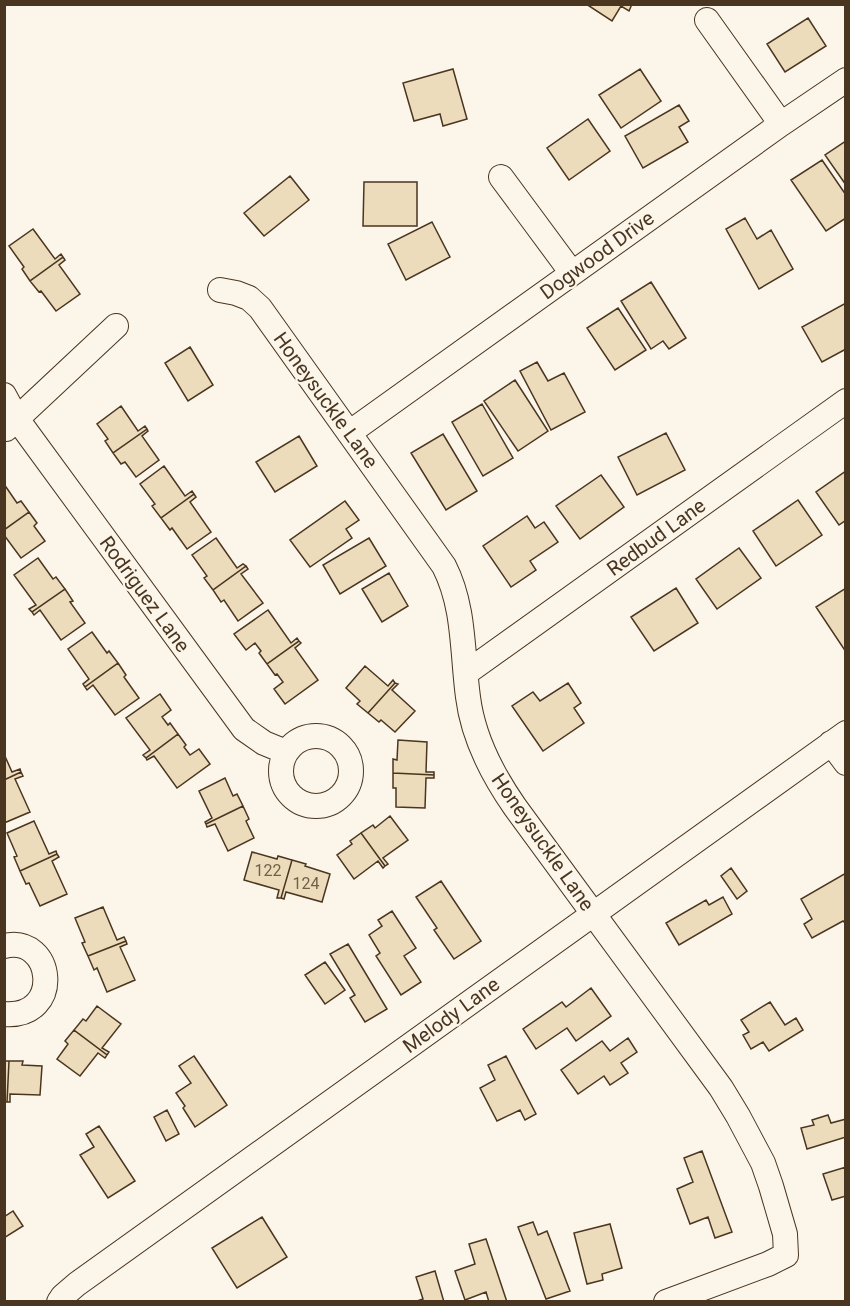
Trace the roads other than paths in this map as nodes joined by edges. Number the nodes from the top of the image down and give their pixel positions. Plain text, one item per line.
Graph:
1 (707, 20) dead end
2 (846, 80) edge
3 (781, 124) junction
4 (501, 177) dead end
5 (572, 273) junction
6 (220, 290) dead end
7 (116, 326) dead end
8 (4, 395) edge
9 (846, 401) edge
10 (11, 425) edge
11 (349, 433) junction
12 (465, 673) junction
13 (838, 738) edge
14 (286, 752) dead end
15 (846, 763) edge
16 (593, 914) junction
17 (4, 946) edge
18 (4, 1014) edge
19 (59, 1302) edge
20 (666, 1302) edge

1 - 3 street
2 - 3 street, Dogwood Drive
3 - 5 street, Dogwood Drive
4 - 5 street
5 - 11 street, Dogwood Drive
6 - 11 street, Honeysuckle Lane
7 - 10 street
8 - 10 street, Rodriguez Lane
9 - 12 street, Redbud Lane
10 - 14 street, Rodriguez Lane
11 - 12 street, Honeysuckle Lane
12 - 16 street, Honeysuckle Lane
13 - 15 street
13 - 16 street, Melody Lane
16 - 19 street, Melody Lane
16 - 20 street, Honeysuckle Lane
17 - 18 street

